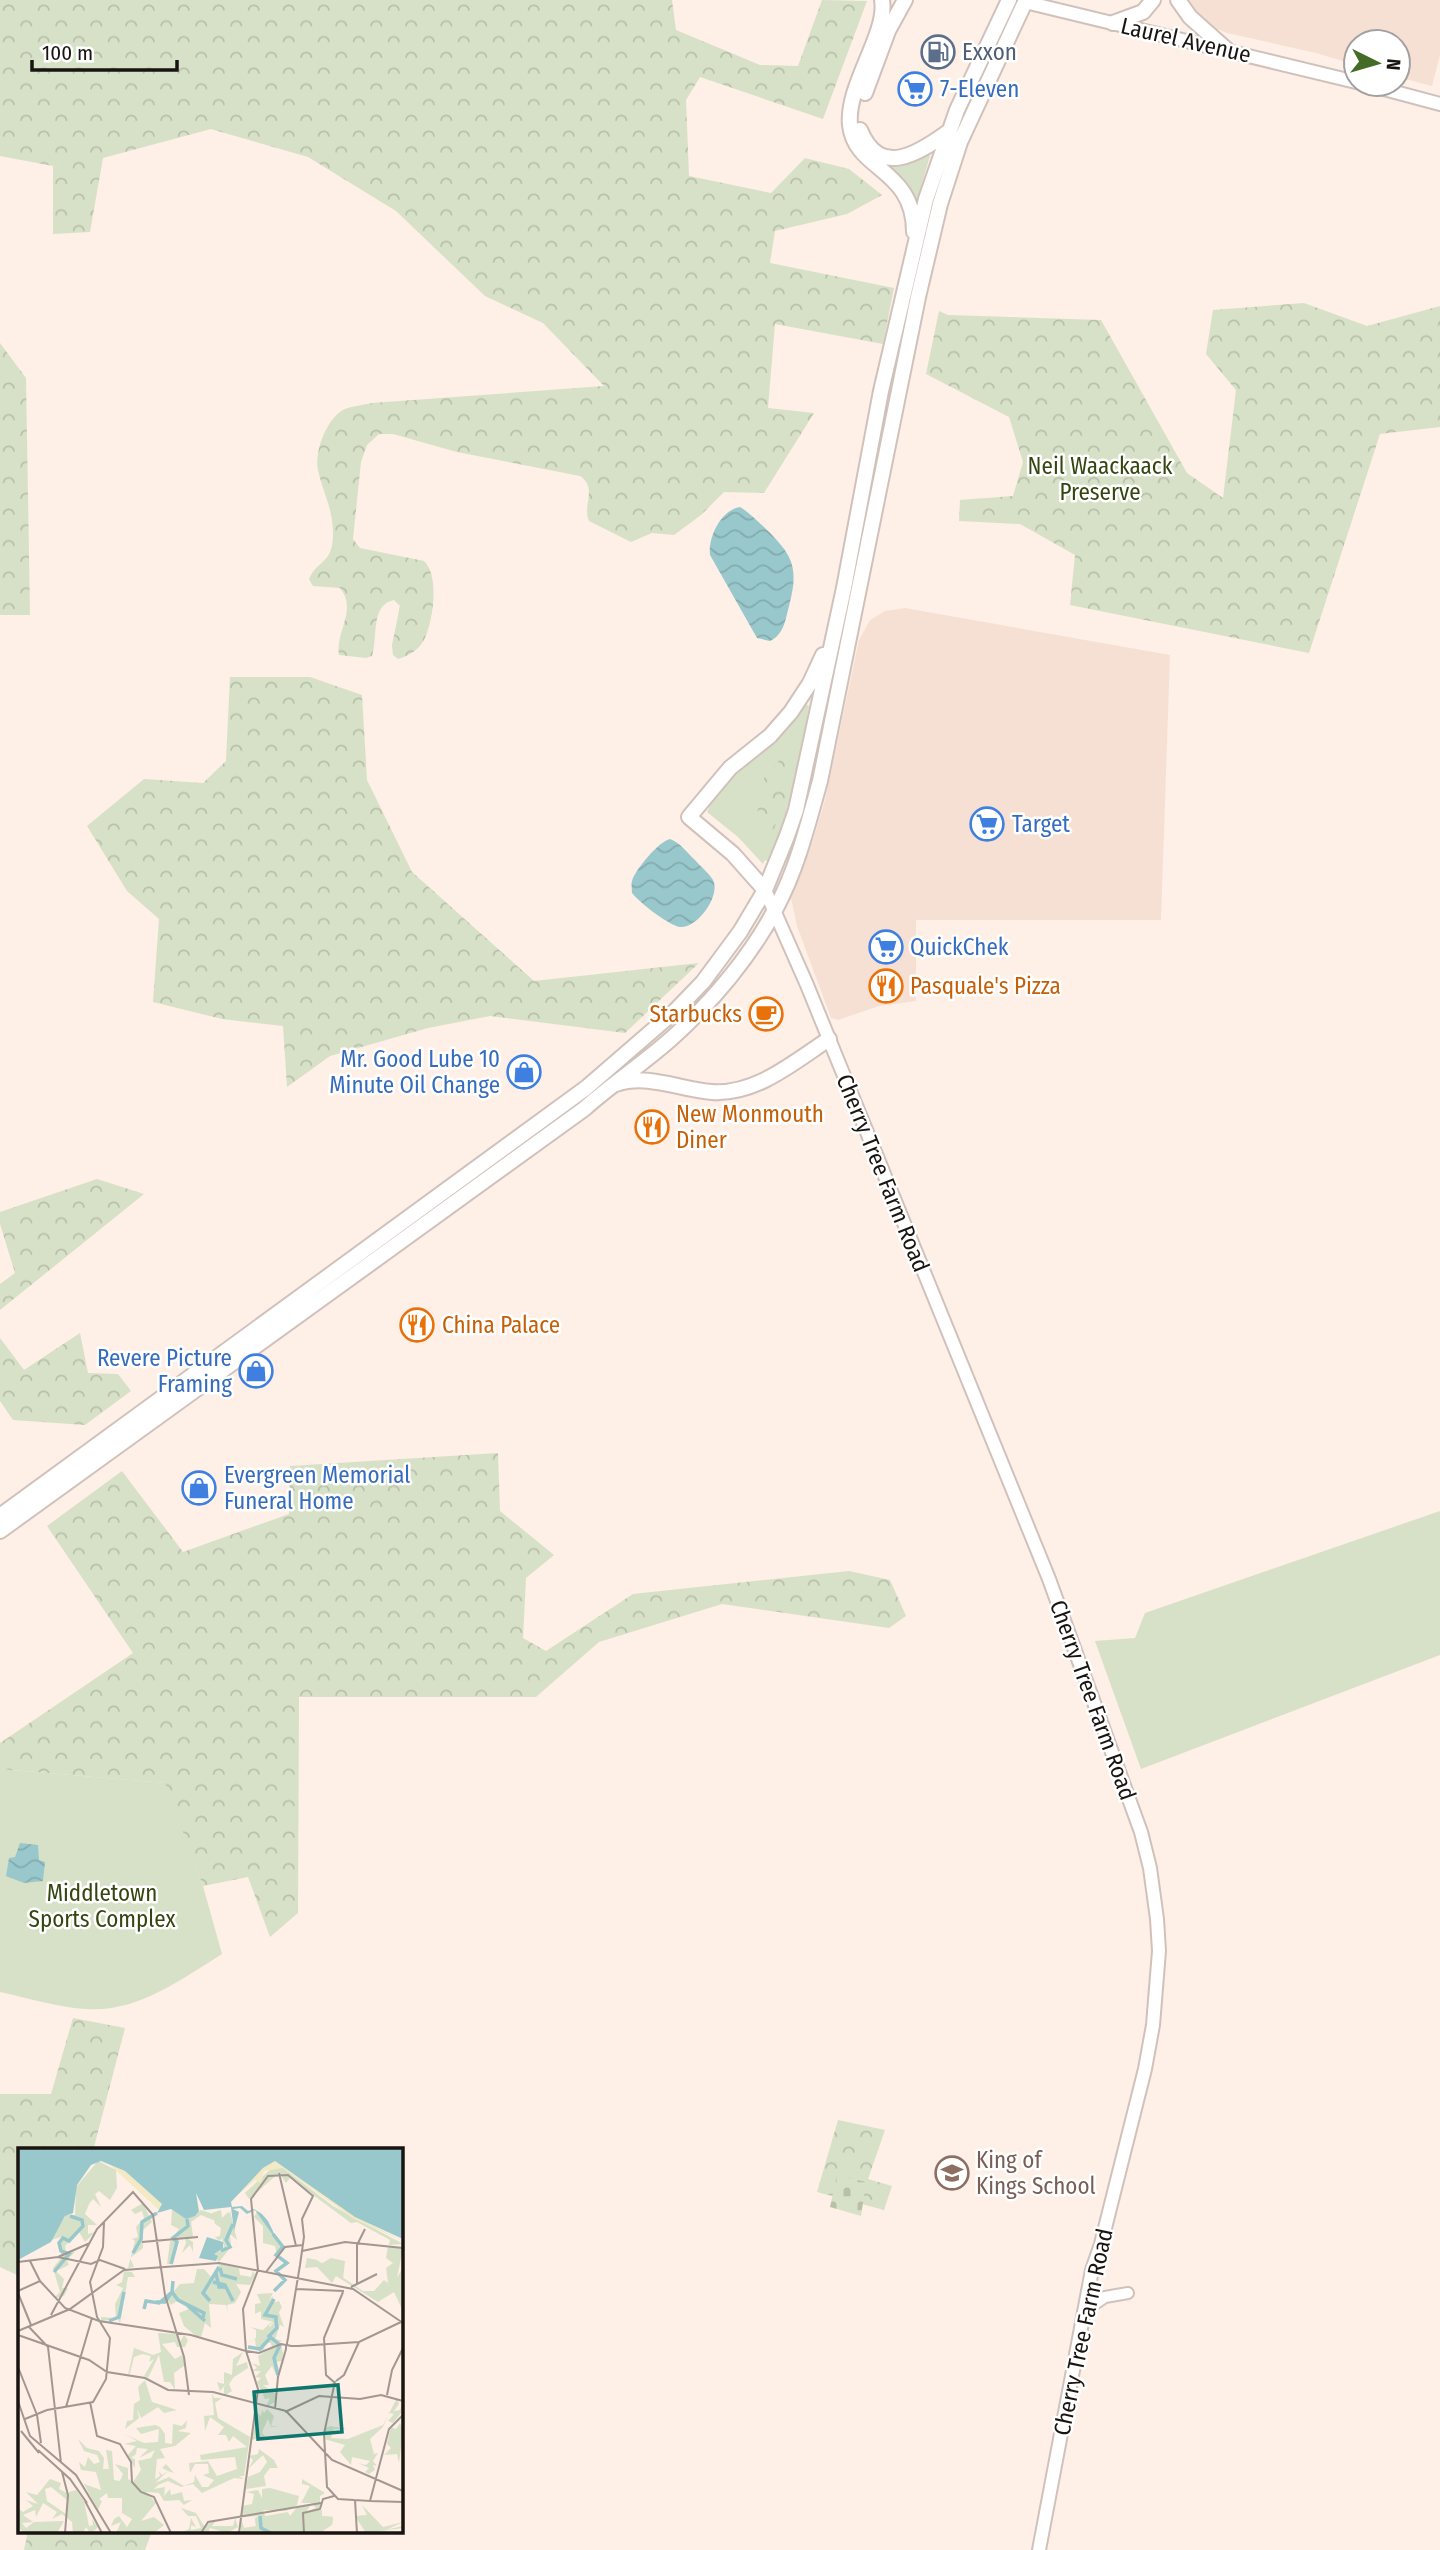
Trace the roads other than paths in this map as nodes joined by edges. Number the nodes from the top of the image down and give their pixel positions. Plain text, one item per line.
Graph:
1 (882, 0) edge
2 (905, 0) edge
3 (1009, 0) edge
4 (1153, 0) edge
5 (1178, 0) edge
6 (1022, 1) edge
7 (1113, 23) junction
8 (1227, 50) junction
9 (1342, 79) edge
10 (1412, 97) edge
11 (1440, 104) edge
12 (948, 132) junction
13 (913, 250) junction
14 (836, 625) junction
15 (765, 890) junction
16 (775, 910) junction
17 (829, 1039) junction
18 (608, 1087) junction
19 (0, 1516) edge
20 (0, 1531) edge
21 (1128, 2293) dead end
22 (1083, 2312) junction
23 (1039, 2550) edge

1 - 13 highway
2 - 12 highway
3 - 12 highway
4 - 7 highway
5 - 8 highway
6 - 7 main road, Laurel Avenue
6 - 16 highway
7 - 8 main road, Laurel Avenue
8 - 9 main road, Laurel Avenue
10 - 11 main road
12 - 13 highway
13 - 14 highway
14 - 15 highway
14 - 15 highway
15 - 16 main road, Cherry Tree Farm Road
15 - 19 highway
16 - 17 main road, Cherry Tree Farm Road
16 - 18 highway
17 - 18 highway
17 - 22 main road, Cherry Tree Farm Road
18 - 20 highway
21 - 22 main road
22 - 23 main road, Cherry Tree Farm Road

